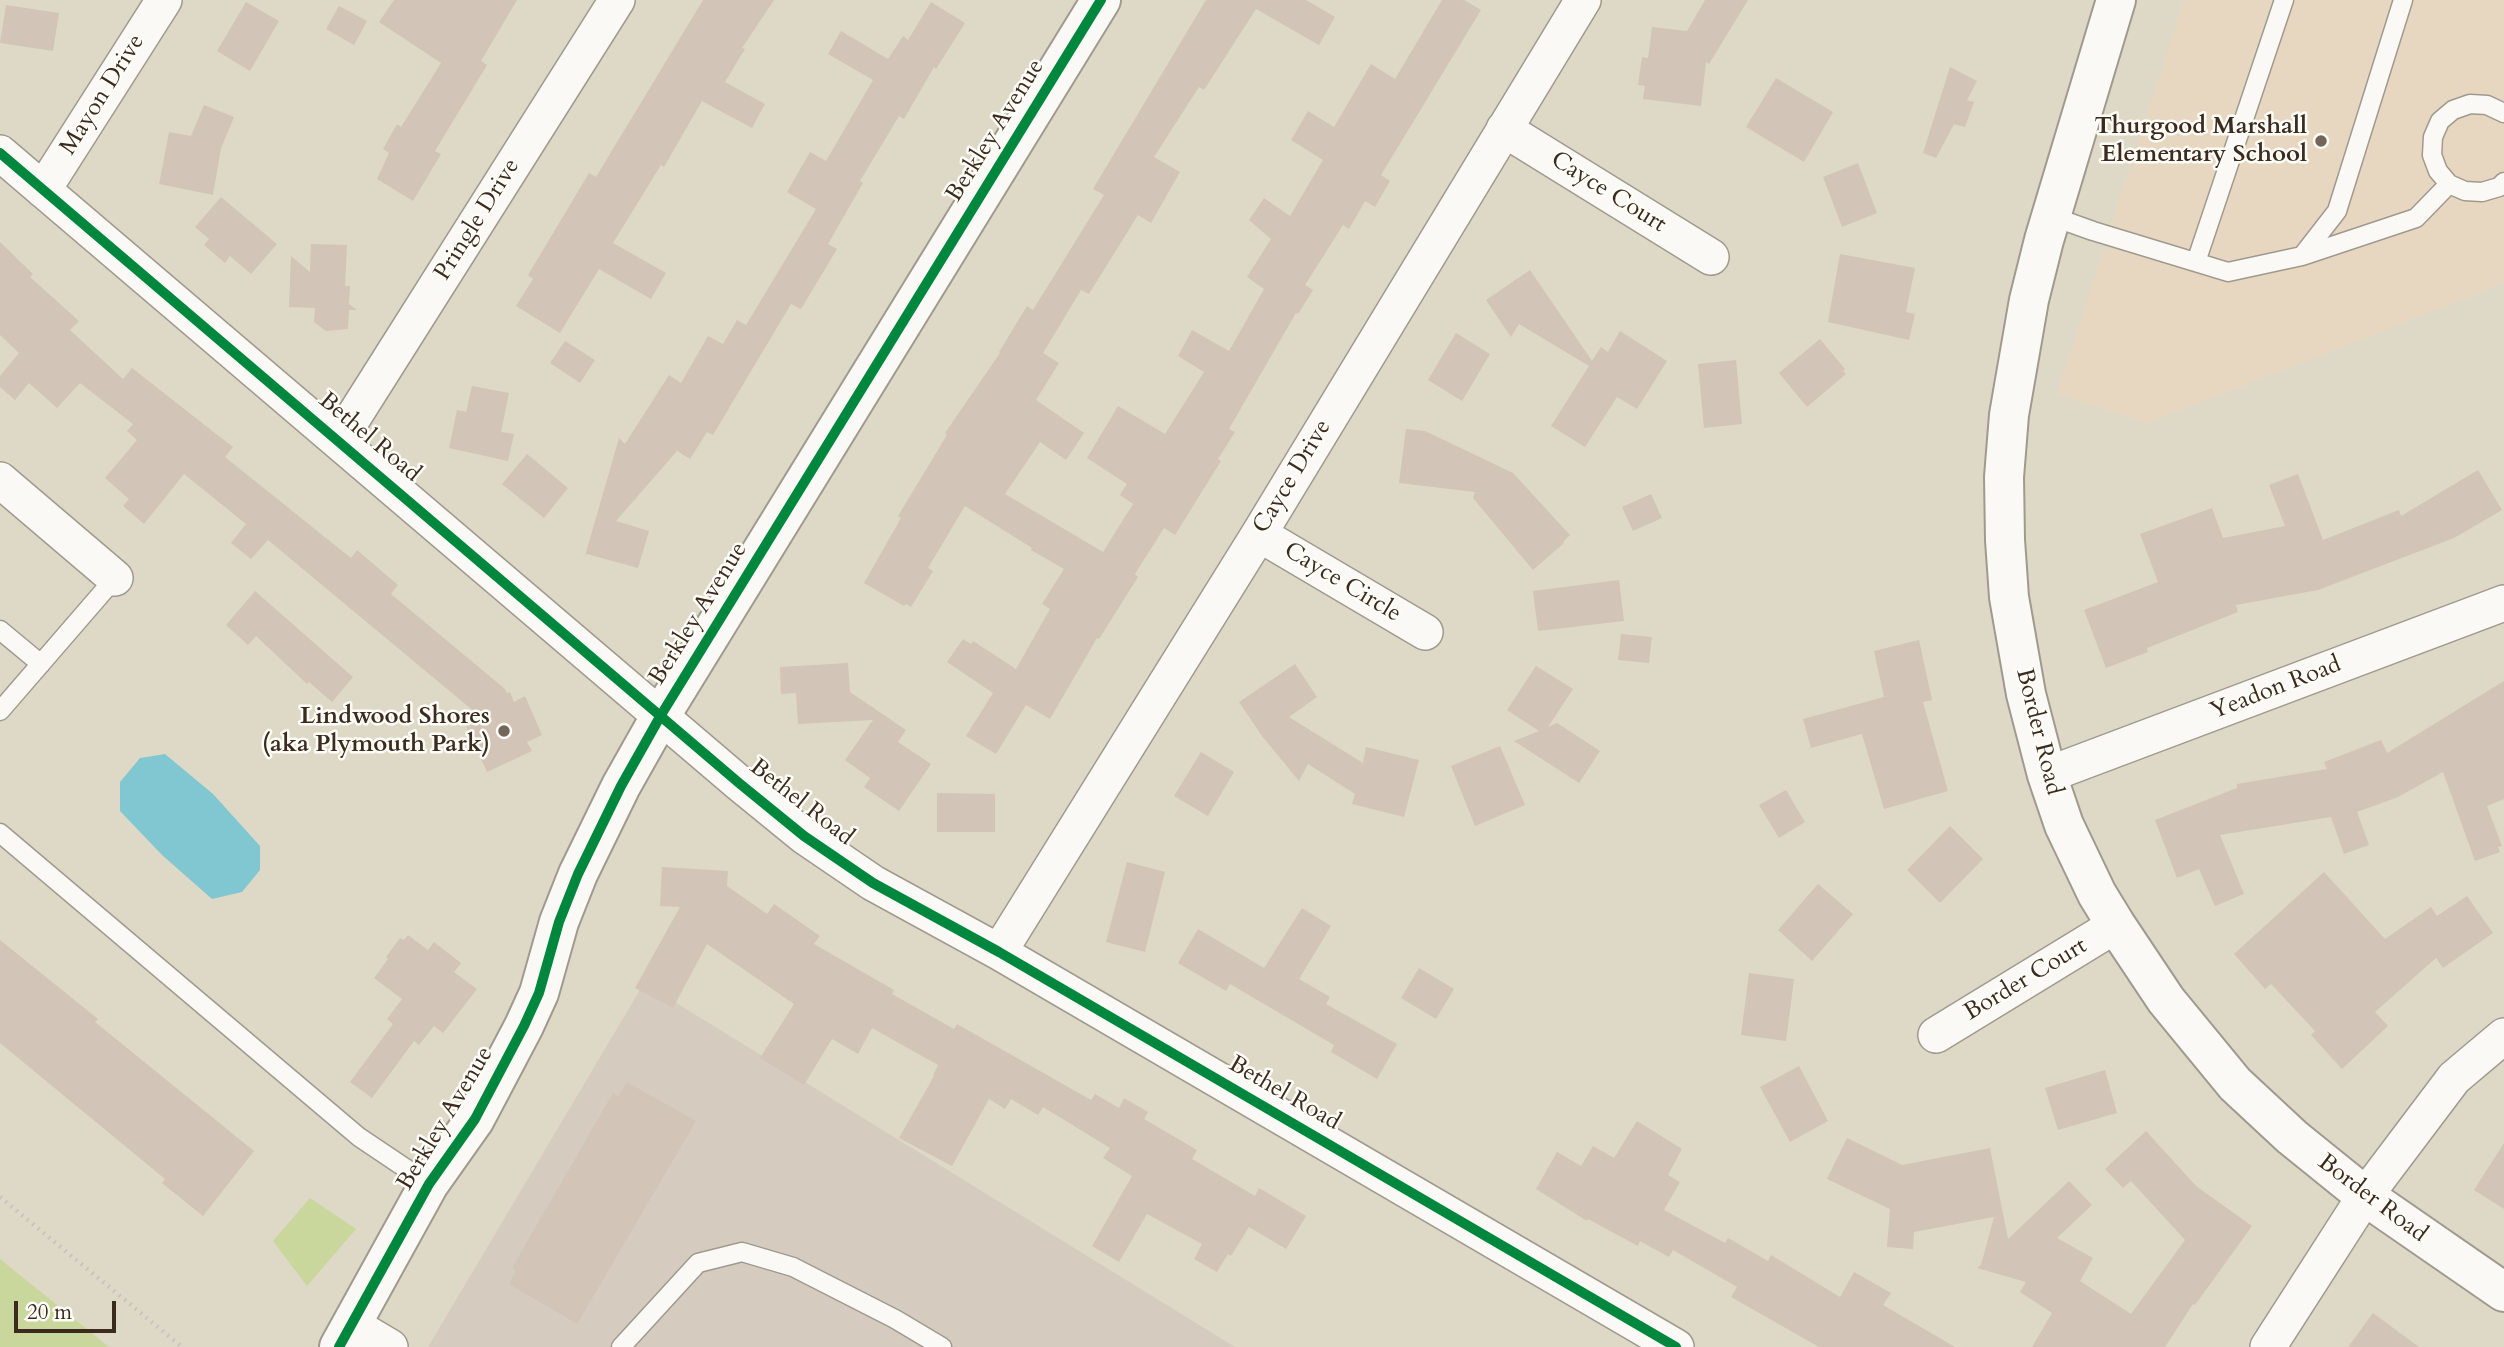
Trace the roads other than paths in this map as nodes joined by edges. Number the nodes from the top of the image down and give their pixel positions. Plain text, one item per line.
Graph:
1 (164, 0) edge
2 (617, 0) edge
3 (1101, 0) edge
4 (1583, 0) edge
5 (2116, 0) edge
6 (2284, 0) edge
7 (2403, 0) edge
8 (2504, 113) edge
9 (1504, 129) junction
10 (0, 153) edge
11 (2504, 182) edge
12 (2449, 184) junction
13 (43, 190) junction
14 (2051, 216) junction
15 (2302, 256) junction
16 (1712, 257) dead end
17 (2196, 262) junction
18 (339, 440) junction
19 (0, 480) edge
20 (1259, 534) junction
21 (115, 578) joint
22 (2504, 603) edge
23 (0, 630) edge
24 (1425, 632) dead end
25 (41, 664) junction
26 (0, 711) edge
27 (661, 715) junction
28 (2047, 775) junction
29 (0, 833) edge
30 (2116, 925) junction
31 (999, 952) junction
32 (1936, 1035) dead end
33 (2504, 1036) edge
34 (429, 1184) junction
35 (2365, 1196) junction
36 (2504, 1292) edge
37 (346, 1336) edge
38 (390, 1347) edge
39 (621, 1347) edge
40 (943, 1347) edge
41 (1676, 1347) edge
42 (2268, 1347) edge

1 - 13 street, Mayon Drive
2 - 18 street, Pringle Drive
3 - 27 street, Berkley Avenue
4 - 9 street, Cayce Drive
5 - 14 street, Border Road
6 - 17 lane
7 - 15 lane
8 - 12 lane
9 - 16 street, Cayce Court
9 - 20 street, Cayce Drive
10 - 13 street, Bethel Road
11 - 12 lane
12 - 15 lane
13 - 18 street, Bethel Road
14 - 17 lane
14 - 28 street, Border Road
15 - 17 lane
18 - 27 street, Bethel Road
19 - 21 street
20 - 24 street, Cayce Circle
20 - 31 street, Cayce Drive
21 - 25 lane
22 - 28 street, Yeadon Road
23 - 25 lane
25 - 26 lane
27 - 31 street, Bethel Road
27 - 34 street, Berkley Avenue
28 - 30 street, Border Road
29 - 34 lane
30 - 32 street, Border Court
30 - 35 street, Border Road
31 - 41 street, Bethel Road
33 - 35 street
34 - 37 street, Berkley Avenue
35 - 36 street, Border Road
35 - 42 street
37 - 38 street
39 - 40 lane

